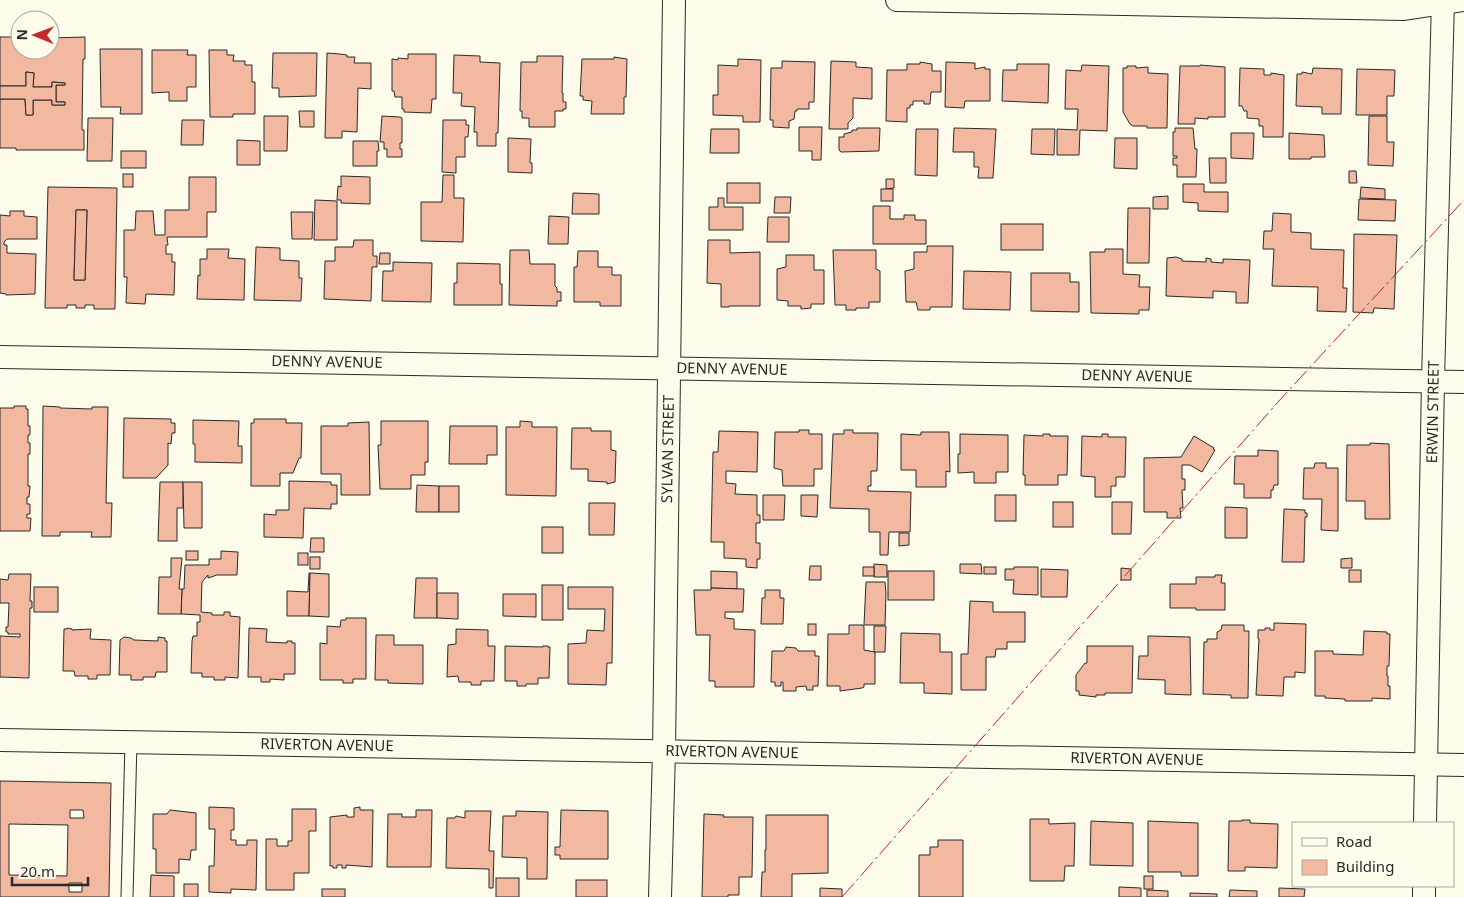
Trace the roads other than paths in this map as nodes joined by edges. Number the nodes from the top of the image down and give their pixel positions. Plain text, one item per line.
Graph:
1 (674, 0) edge
2 (897, 0) edge
3 (1450, 1) edge
4 (0, 357) edge
5 (669, 367) junction
6 (1433, 381) junction
7 (1464, 382) edge
8 (0, 740) edge
9 (131, 742) junction
10 (664, 751) junction
11 (1426, 764) junction
12 (1464, 765) edge
13 (1425, 822) edge
14 (127, 897) edge
15 (660, 897) edge

1 - 5 street, SYLVAN STREET
2 - 3 street
3 - 6 street, ERWIN STREET
4 - 5 street, DENNY AVENUE
5 - 6 street, DENNY AVENUE
5 - 10 street, SYLVAN STREET
6 - 7 street, DENNY AVENUE
6 - 11 street, ERWIN STREET
8 - 9 street, RIVERTON AVENUE
9 - 10 street, RIVERTON AVENUE
9 - 14 lane
10 - 11 street, RIVERTON AVENUE
10 - 15 street, SYLVAN STREET
11 - 12 street, RIVERTON AVENUE
11 - 13 street, ERWIN STREET

